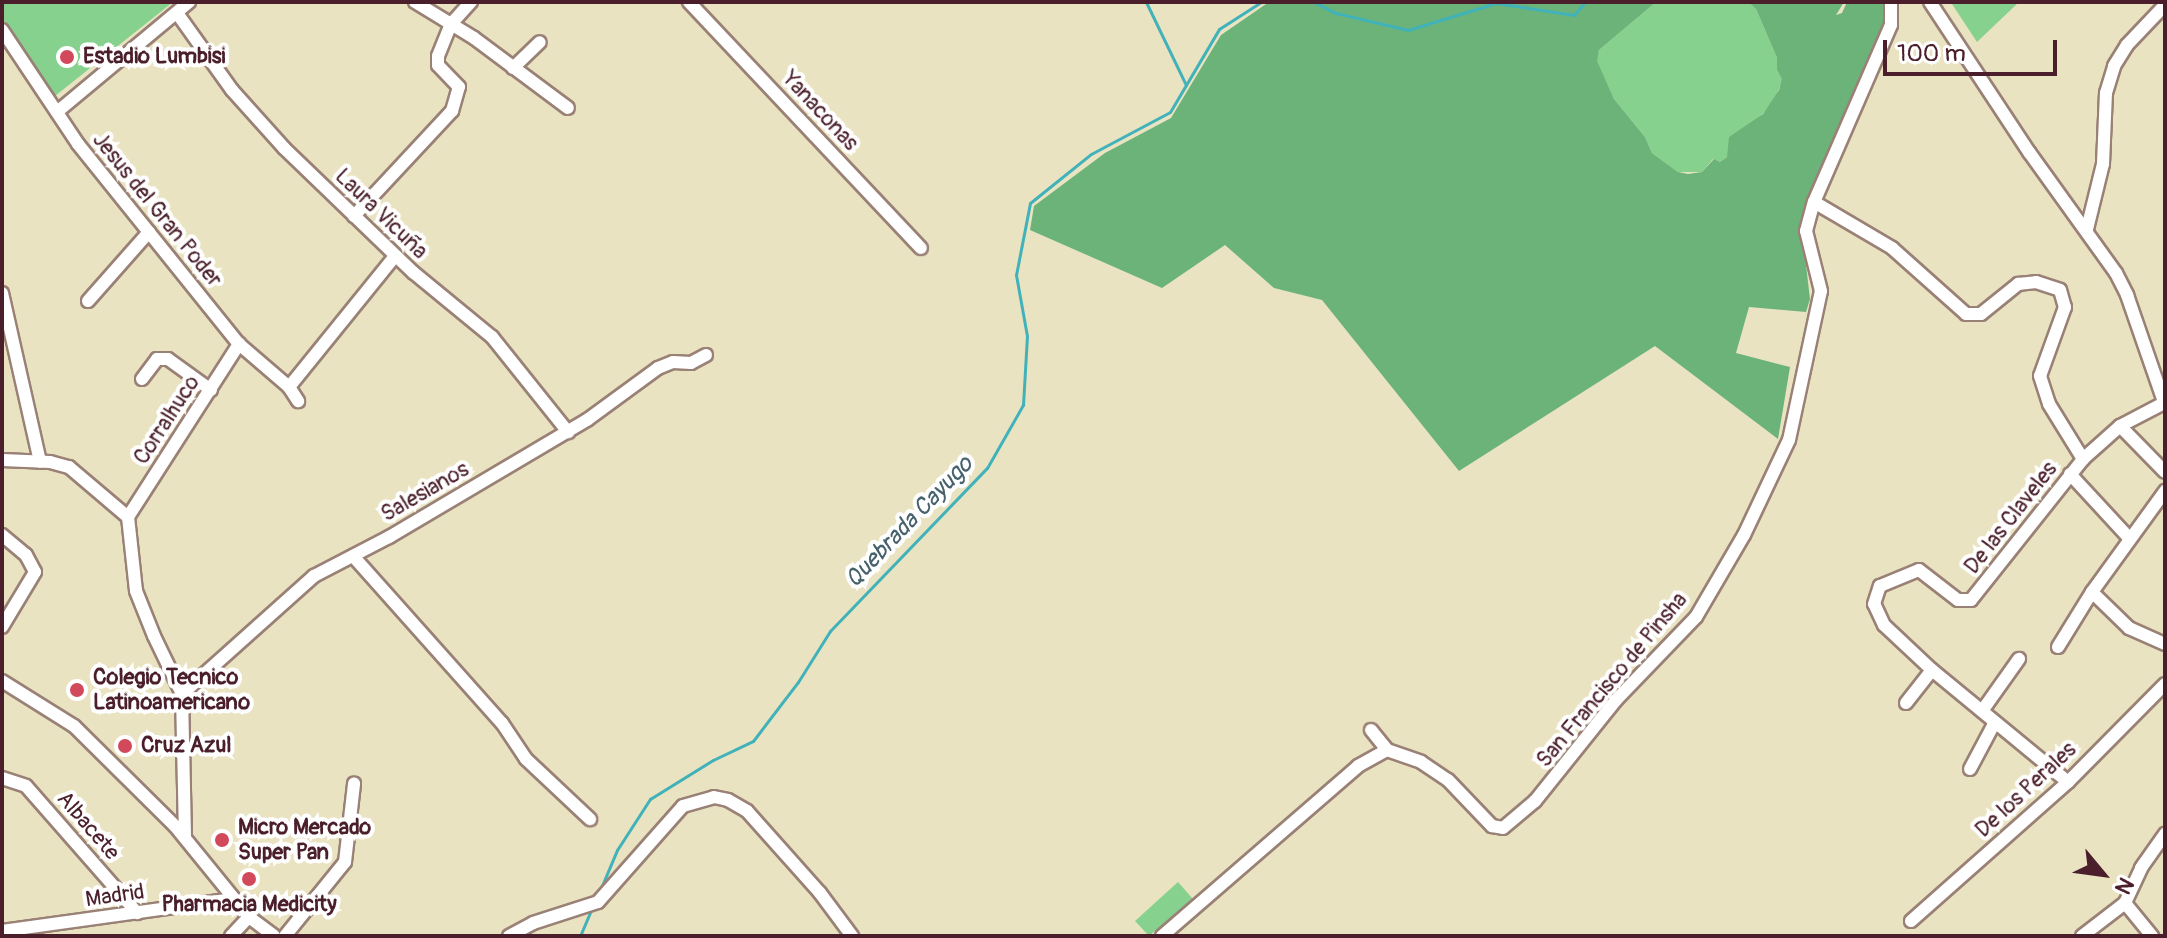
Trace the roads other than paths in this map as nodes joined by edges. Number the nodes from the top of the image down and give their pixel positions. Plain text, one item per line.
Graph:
1 (189, 2) edge
2 (415, 2) edge
3 (471, 2) edge
4 (689, 2) edge
5 (1891, 2) edge
6 (1936, 4) edge
7 (2165, 5) edge
8 (177, 13) junction
9 (451, 24) junction
10 (2, 30) edge
11 (540, 42) dead end
12 (513, 68) junction
13 (568, 108) dead end
14 (57, 112) junction
15 (1814, 202) junction
16 (354, 216) junction
17 (2087, 229) junction
18 (149, 232) junction
19 (921, 248) dead end
20 (395, 256) junction
21 (2, 293) edge
22 (88, 301) dead end
23 (239, 344) junction
24 (706, 355) dead end
25 (142, 379) dead end
26 (289, 387) junction
27 (211, 390) junction
28 (298, 401) dead end
29 (2164, 404) edge
30 (2120, 426) junction
31 (568, 432) junction
32 (2083, 459) junction
33 (2, 460) edge
34 (40, 462) junction
35 (2165, 472) edge
36 (2070, 474) junction
37 (2165, 491) edge
38 (128, 517) junction
39 (2, 535) edge
40 (2130, 539) junction
41 (353, 556) junction
42 (2092, 592) junction
43 (2, 627) edge
44 (2165, 644) edge
45 (2058, 647) dead end
46 (2019, 659) dead end
47 (1932, 670) junction
48 (2, 681) edge
49 (2165, 684) edge
50 (182, 694) junction
51 (1906, 703) dead end
52 (1982, 711) junction
53 (1995, 722) junction
54 (1371, 730) dead end
55 (1387, 750) junction
56 (1970, 769) dead end
57 (2, 778) edge
58 (2068, 782) junction
59 (354, 784) dead end
60 (590, 819) dead end
61 (2165, 834) edge
62 (185, 838) junction
63 (234, 899) junction
64 (2125, 903) junction
65 (137, 913) junction
66 (249, 917) junction
67 (1911, 921) dead end
68 (2, 931) edge
69 (2145, 933) edge
70 (231, 936) edge
71 (274, 936) edge
72 (285, 936) edge
73 (509, 936) edge
74 (852, 936) edge
75 (1162, 936) edge
76 (2082, 936) edge

1 - 8 street
2 - 9 street
3 - 9 street
4 - 19 street, Yanaconas
5 - 15 street, San Francisco de Pinsha
6 - 17 street
7 - 17 street
8 - 14 street
8 - 16 street, Laura Vicuña
9 - 12 street
9 - 16 street
10 - 14 street, Jesus del Gran Poder
11 - 12 street
12 - 13 street
14 - 18 street, Jesus del Gran Poder
15 - 32 street
15 - 55 street, San Francisco de Pinsha
16 - 20 street, Laura Vicuña
17 - 29 street
18 - 22 street
18 - 23 street, Jesus del Gran Poder
20 - 26 street
20 - 31 street, Laura Vicuña
21 - 34 street
23 - 26 street, Jesus del Gran Poder
23 - 27 street, Corralhuco
24 - 31 street, Salesianos
25 - 27 street
26 - 28 street, Jesus del Gran Poder
27 - 38 street, Corralhuco
29 - 30 street, De las Claveles
30 - 32 street, De las Claveles
30 - 35 street
31 - 41 street, Salesianos
32 - 36 street, De las Claveles
33 - 34 street
34 - 38 street
36 - 40 street
36 - 47 street, De las Claveles
37 - 40 street
38 - 50 street
39 - 43 street
40 - 42 street
41 - 50 street, Salesianos
41 - 60 street
42 - 44 street
42 - 45 street
46 - 52 street
47 - 51 street
47 - 52 street, De las Claveles
48 - 62 street
49 - 58 street, De los Perales
50 - 62 street
52 - 53 street, De las Claveles
53 - 56 street
53 - 58 street, De las Claveles
54 - 55 street
55 - 75 street
57 - 65 street, Albacete
58 - 67 street, De los Perales
59 - 72 street
61 - 64 street
62 - 63 street
63 - 65 street, Madrid
63 - 66 street
64 - 69 street
64 - 76 street
65 - 68 street, Madrid
66 - 70 street
66 - 71 street
73 - 74 street

